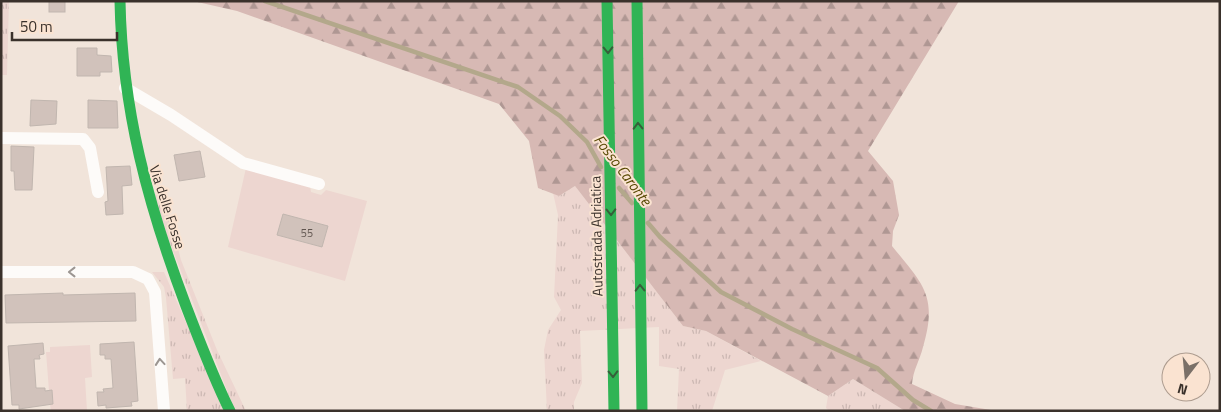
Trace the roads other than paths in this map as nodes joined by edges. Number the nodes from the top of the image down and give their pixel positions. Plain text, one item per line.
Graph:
1 (120, 1) edge
2 (607, 1) edge
3 (636, 1) edge
4 (125, 88) junction
5 (1, 138) edge
6 (319, 184) dead end
7 (98, 192) dead end
8 (1, 272) edge
9 (164, 411) edge
10 (230, 411) edge
11 (614, 411) edge
12 (642, 411) edge

1 - 4 main road, Via delle Fosse
2 -> 11 main road, Autostrada Adriatica
12 -> 3 main road
4 - 6 street
4 - 10 main road, Via delle Fosse
5 - 7 street
9 -> 8 street

